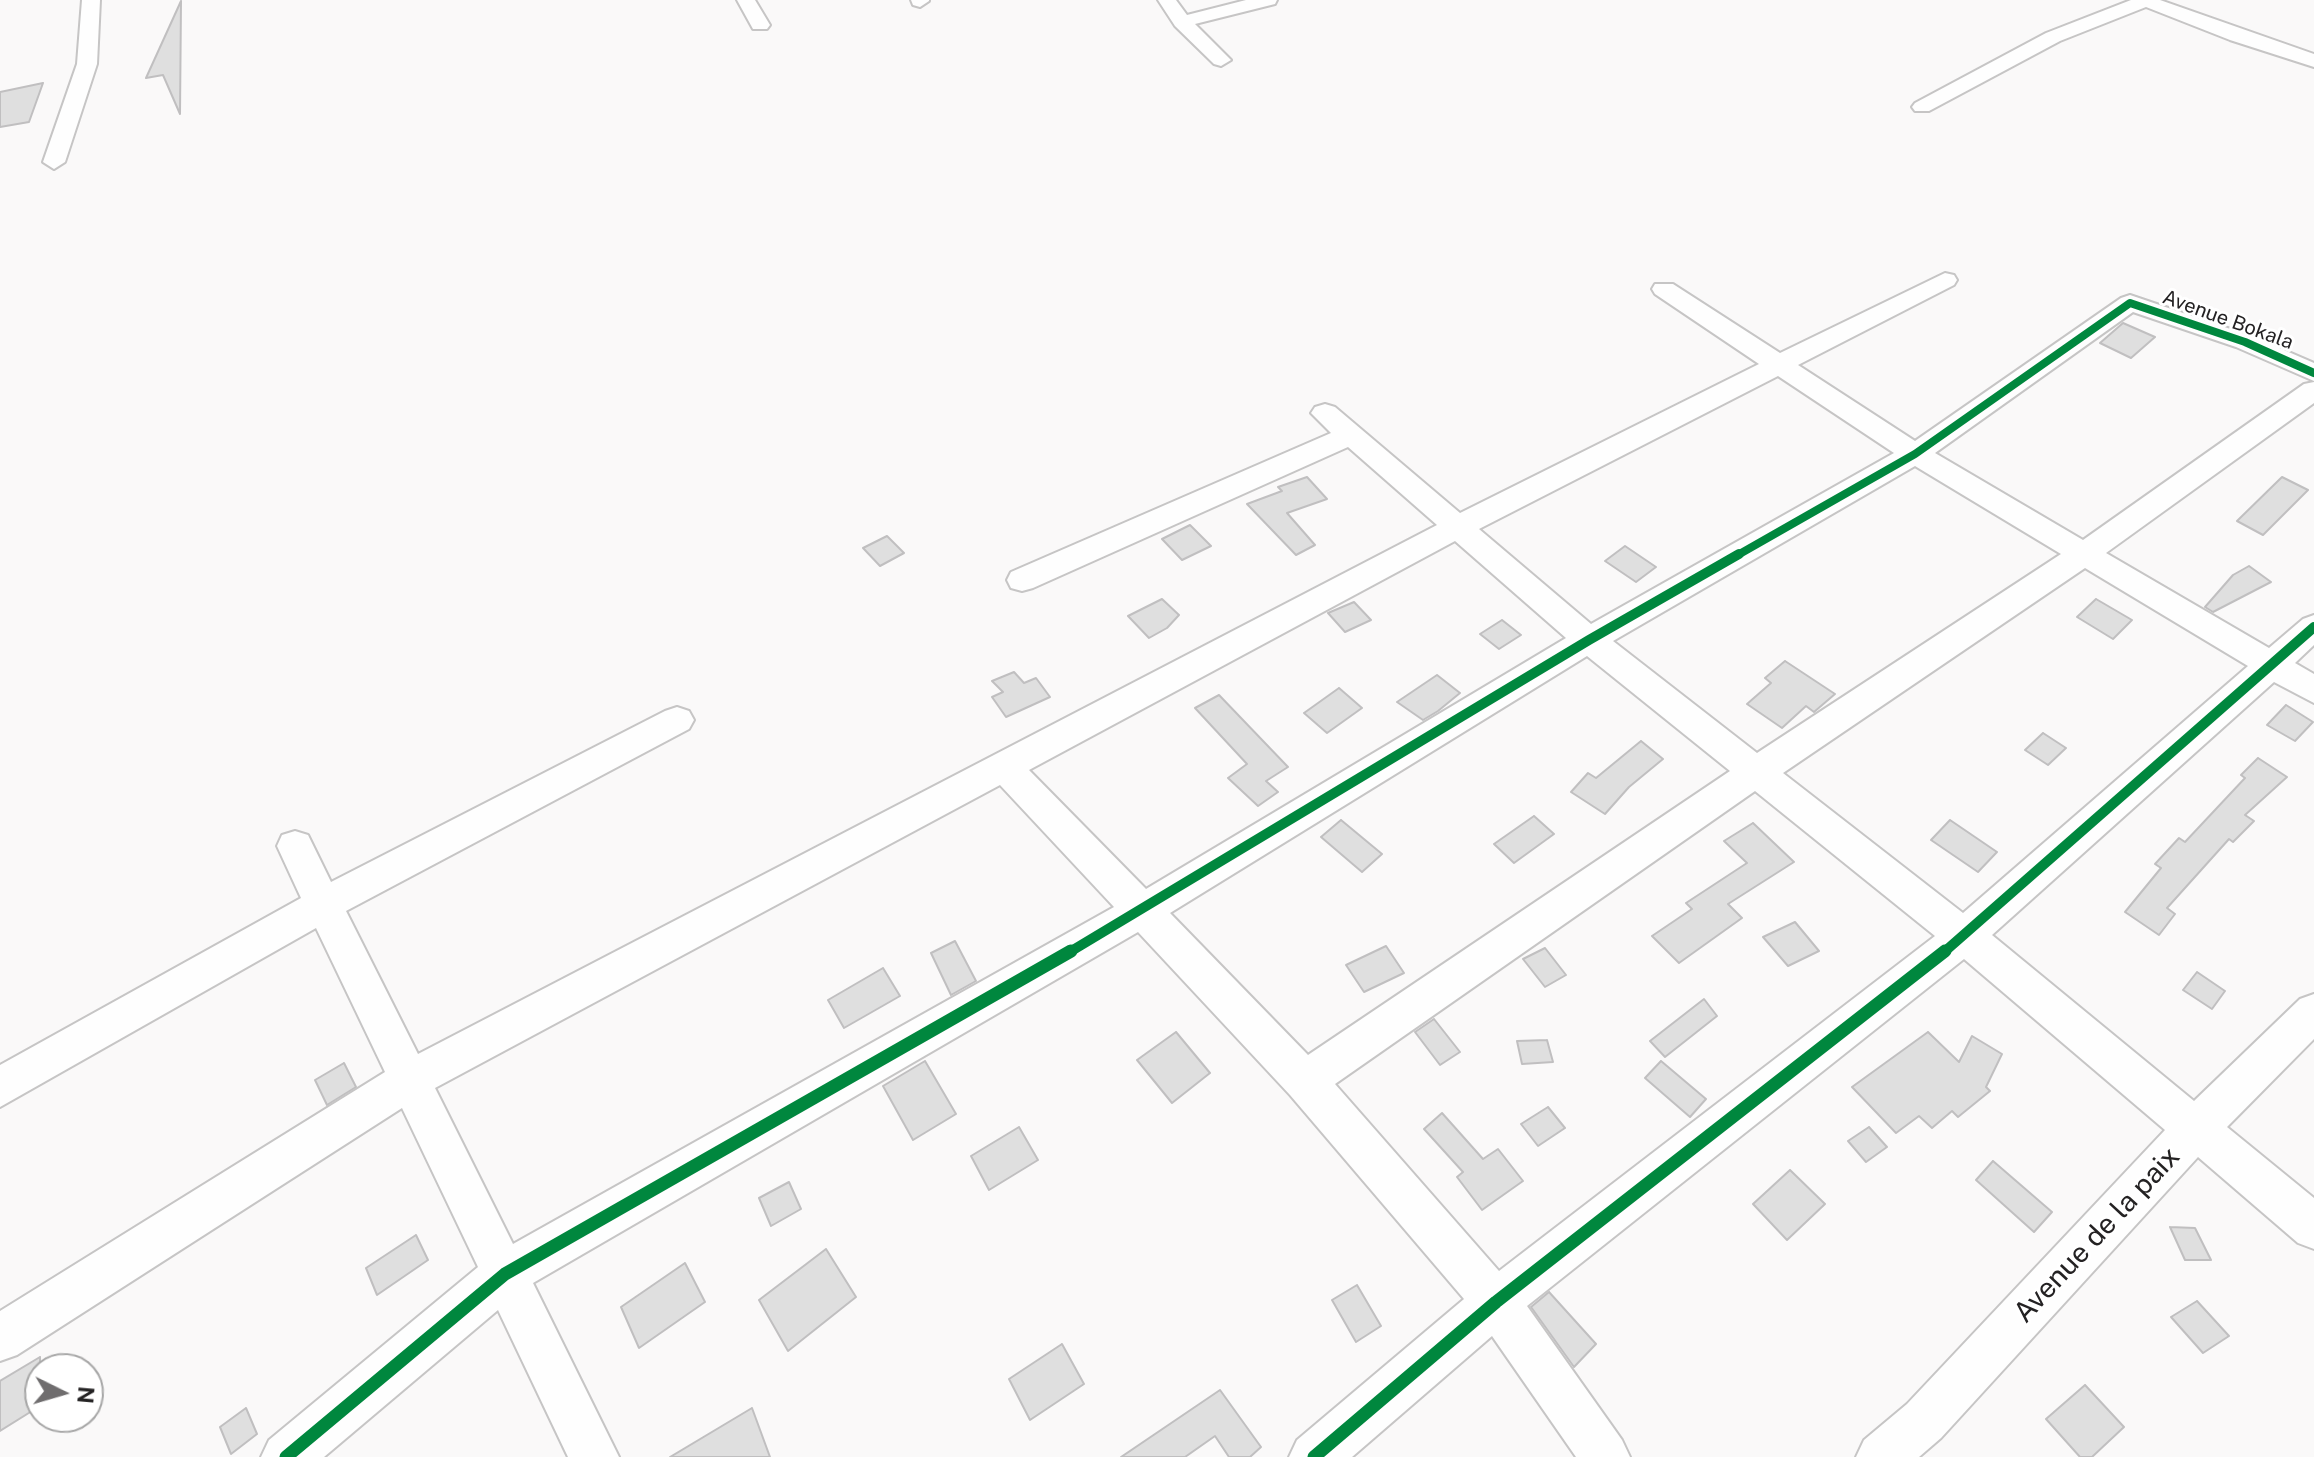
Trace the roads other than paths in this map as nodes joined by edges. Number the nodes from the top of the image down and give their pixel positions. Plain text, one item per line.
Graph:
1 (91, 0) edge
2 (746, 0) edge
3 (1167, 0) edge
4 (1268, 0) edge
5 (2147, 0) edge
6 (1182, 22) junction
7 (760, 25) dead end
8 (1221, 60) dead end
9 (2314, 61) edge
10 (1922, 107) dead end
11 (54, 162) dead end
12 (1945, 280) dead end
13 (1664, 289) dead end
14 (1777, 365) junction
15 (2314, 373) edge
16 (2314, 390) edge
17 (1915, 454) junction
18 (1458, 527) junction
19 (2084, 554) junction
20 (1022, 580) dead end
21 (2314, 627) edge
22 (1589, 640) junction
23 (2271, 665) junction
24 (2314, 690) edge
25 (677, 720) dead end
26 (1005, 767) junction
27 (1758, 771) junction
28 (295, 846) dead end
29 (324, 904) junction
30 (1141, 911) junction
31 (1964, 936) junction
32 (2314, 1012) edge
33 (411, 1079) junction
34 (1305, 1081) junction
35 (0, 1087) edge
36 (2194, 1130) junction
37 (2314, 1227) edge
38 (505, 1274) junction
39 (1496, 1302) junction
40 (0, 1338) edge
41 (286, 1457) edge
42 (594, 1457) edge
43 (1314, 1457) edge
44 (1605, 1457) edge
45 (1881, 1457) edge

1 - 11 street
2 - 7 street
3 - 6 street
4 - 6 street
5 - 9 street
5 - 10 street
6 - 8 street
12 - 14 street
13 - 14 street
14 - 17 street
14 - 18 street
15 - 17 street, Avenue Bokala
16 - 19 street
17 - 19 street
17 - 22 street
18 - 20 street
18 - 22 street
18 - 26 street
19 - 23 street
19 - 27 street
21 - 23 street
22 - 27 street
22 - 30 street
23 - 24 street
23 - 31 street
25 - 29 street
26 - 30 street
26 - 33 street
27 - 31 street
27 - 34 street
28 - 29 street
29 - 33 street
29 - 35 street
30 - 34 street
30 - 38 street
31 - 36 street
31 - 39 street
32 - 36 street, Avenue de la paix
33 - 38 street
33 - 40 street
34 - 39 street
36 - 37 street
36 - 45 street, Avenue de la paix
38 - 41 street
38 - 42 street
39 - 43 street
39 - 44 street

